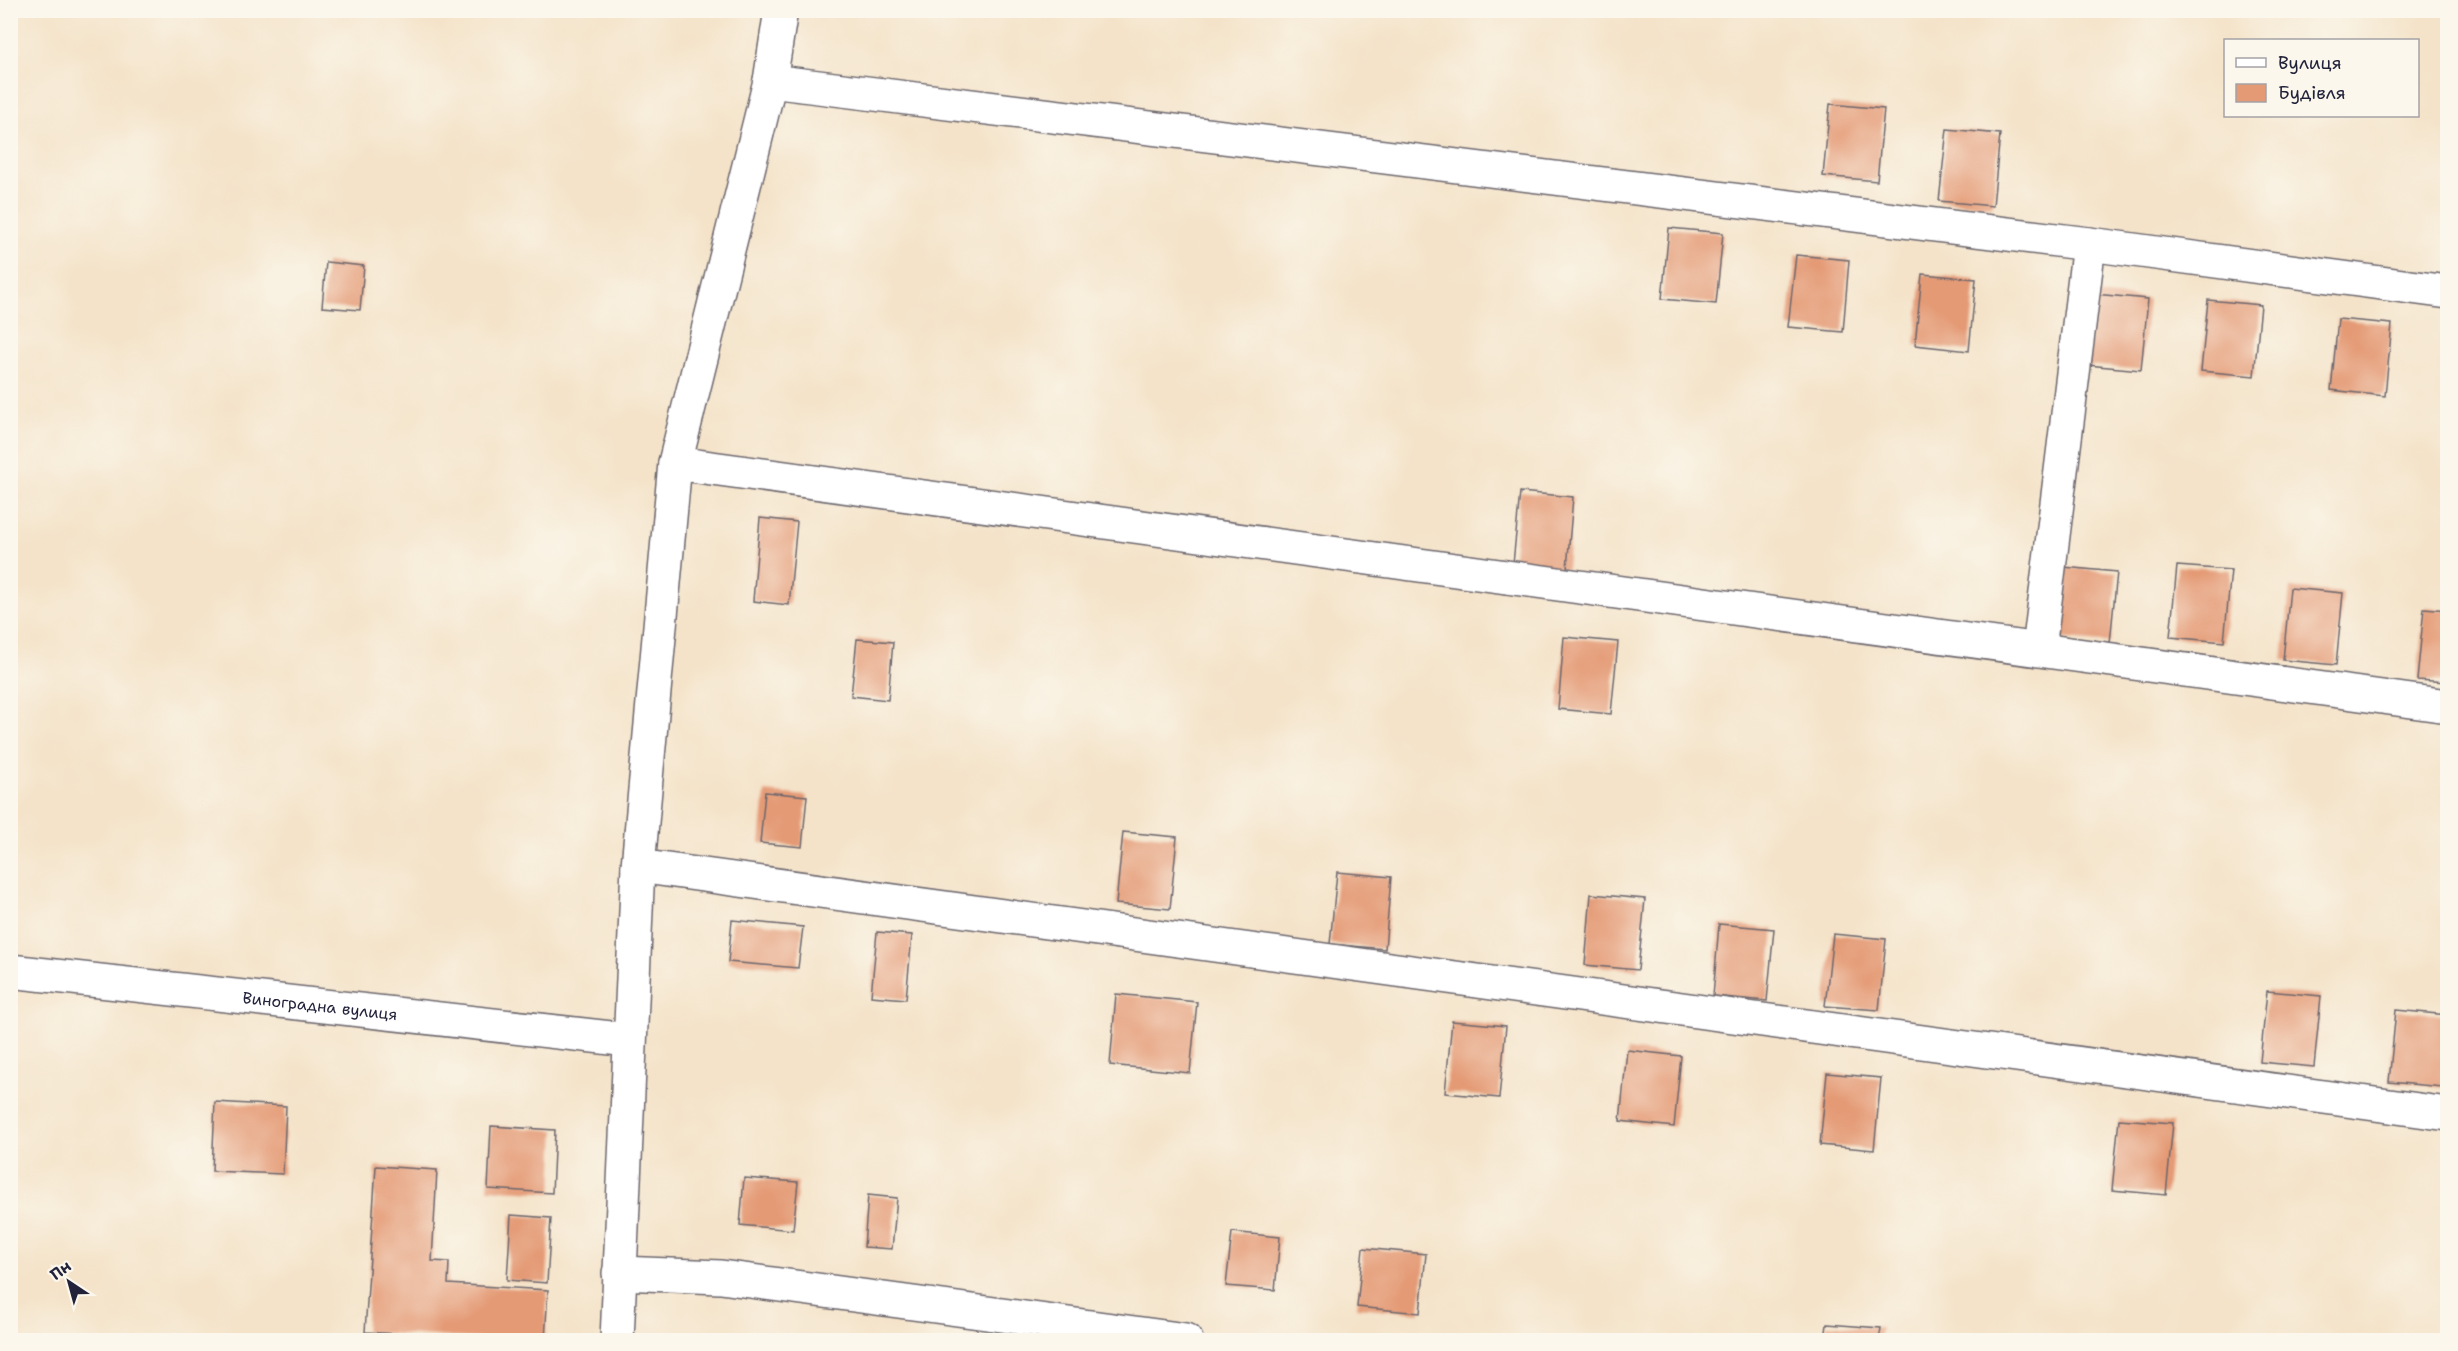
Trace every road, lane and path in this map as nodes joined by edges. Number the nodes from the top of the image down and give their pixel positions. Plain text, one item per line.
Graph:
1 (781, 10) edge
2 (770, 81) junction
3 (2089, 244) junction
4 (2448, 292) edge
5 (675, 463) junction
6 (2039, 649) junction
7 (2448, 706) edge
8 (638, 866) junction
9 (10, 971) edge
10 (629, 1040) junction
11 (2448, 1114) edge
12 (619, 1273) junction
13 (617, 1341) edge
14 (1186, 1341) edge

1 - 2 street
2 - 3 street
2 - 5 street
3 - 4 street
3 - 6 street
5 - 6 street
5 - 8 street
6 - 7 street
8 - 10 street
8 - 11 street
9 - 10 street, Виноградна вулиця
10 - 12 street
12 - 13 street
12 - 14 street

